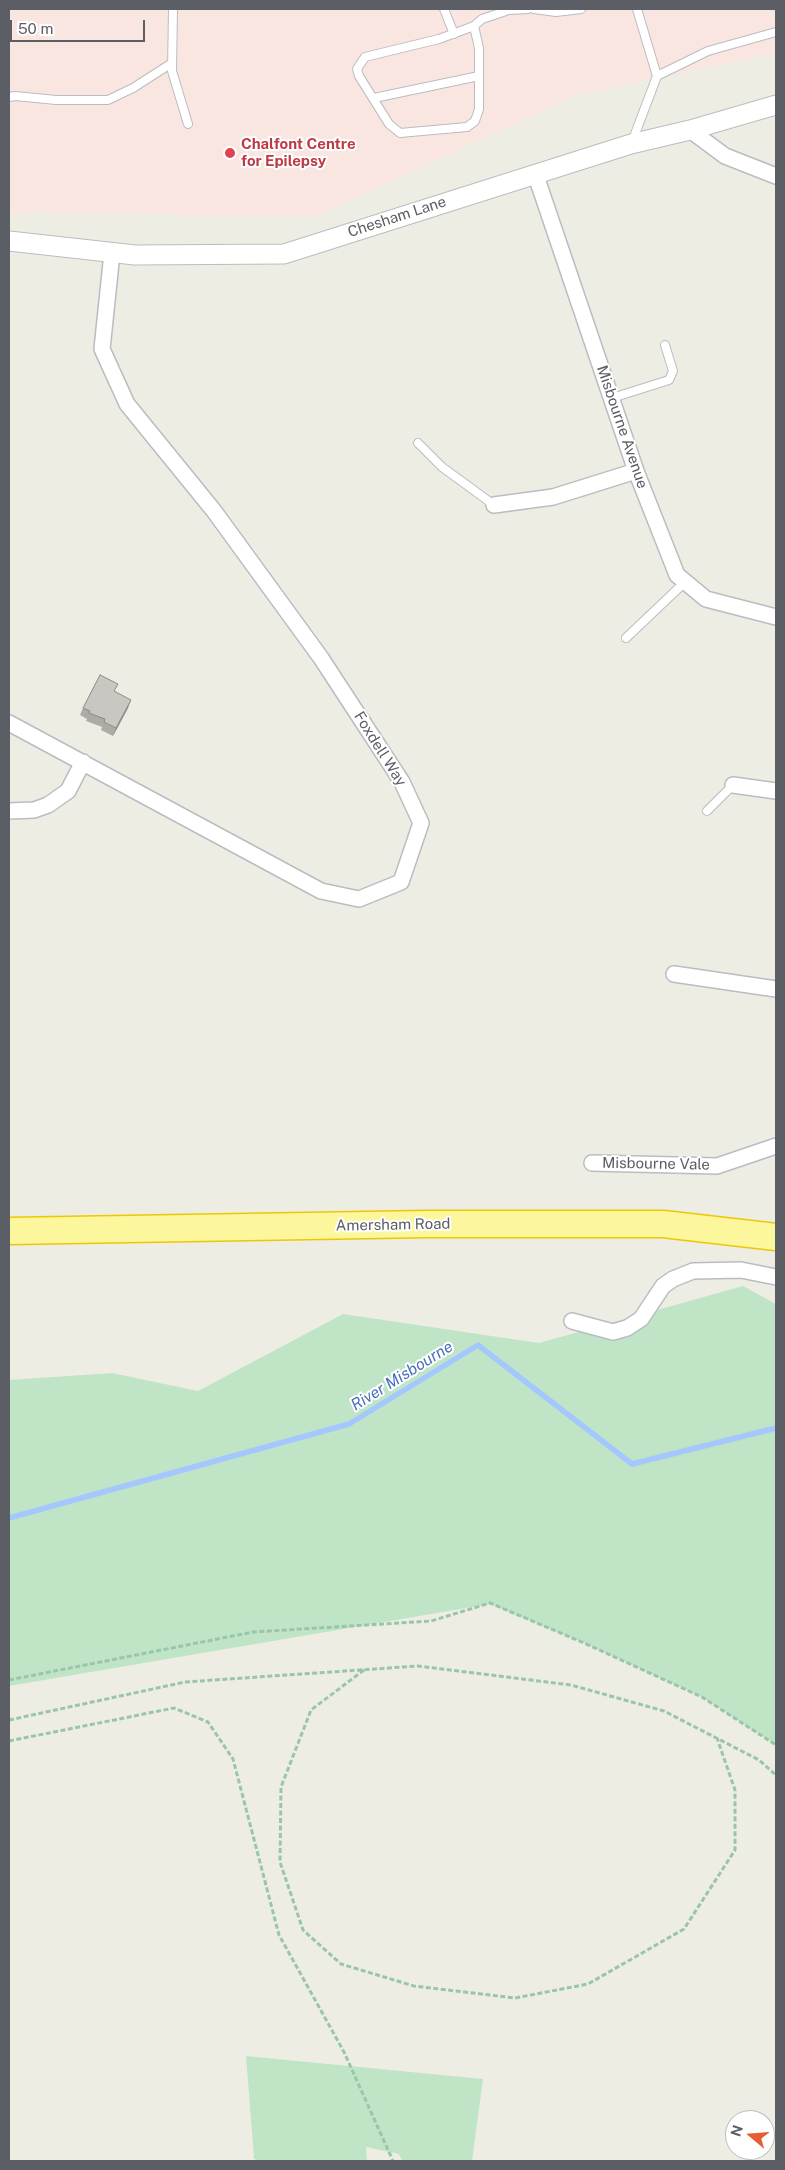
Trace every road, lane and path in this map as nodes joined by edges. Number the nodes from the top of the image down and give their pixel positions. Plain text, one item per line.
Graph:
1 (173, 9) edge
2 (444, 9) edge
3 (528, 9) edge
4 (534, 9) edge
5 (581, 9) edge
6 (637, 9) edge
7 (474, 26) junction
8 (776, 32) edge
9 (454, 34) junction
10 (172, 63) junction
11 (480, 76) junction
12 (657, 76) junction
13 (9, 97) edge
14 (374, 98) junction
15 (776, 105) edge
16 (188, 124) dead end
17 (690, 130) junction
18 (631, 144) junction
19 (535, 173) junction
20 (776, 176) edge
21 (9, 240) edge
22 (112, 253) junction
23 (664, 345) dead end
24 (612, 398) junction
25 (418, 443) dead end
26 (636, 471) junction
27 (494, 506) joint
28 (685, 582) junction
29 (776, 617) edge
30 (626, 638) dead end
31 (9, 723) edge
32 (83, 762) junction
33 (733, 785) joint
34 (776, 791) edge
35 (9, 811) edge
36 (706, 811) dead end
37 (674, 974) dead end
38 (776, 989) edge
39 (776, 1146) edge
40 (592, 1163) dead end
41 (9, 1232) edge
42 (776, 1237) edge
43 (776, 1277) edge
44 (572, 1322) dead end
45 (364, 1670) junction
46 (9, 1680) edge
47 (9, 1720) edge
48 (717, 1738) junction
49 (9, 1741) edge
50 (776, 1745) edge
51 (776, 1775) edge
52 (393, 2161) edge

1 - 10 lane
2 - 9 lane
3 - 7 lane
4 - 5 lane
6 - 12 lane
7 - 9 lane
7 - 11 lane
8 - 12 lane
9 - 14 lane
10 - 13 lane
10 - 16 lane
11 - 14 lane
11 - 14 lane
12 - 18 lane
15 - 17 street, Chesham Lane
17 - 18 street, Chesham Lane
17 - 20 street
18 - 19 street, Chesham Lane
19 - 22 street, Chesham Lane
19 - 24 street, Misbourne Avenue
21 - 22 street, Chesham Lane
22 - 32 street, Foxdell Way
23 - 24 lane
24 - 26 street, Misbourne Avenue
25 - 27 lane
26 - 27 street
26 - 28 street, Misbourne Avenue
28 - 29 street, Misbourne Avenue
28 - 30 lane
31 - 32 street, Foxdell Way
32 - 35 street
33 - 34 street
33 - 36 lane
37 - 38 street
39 - 40 street, Misbourne Vale
41 - 42 highway, Amersham Road
43 - 44 street
45 - 47 path
45 - 48 path
45 - 48 path
46 - 50 path
48 - 51 path
49 - 52 path

